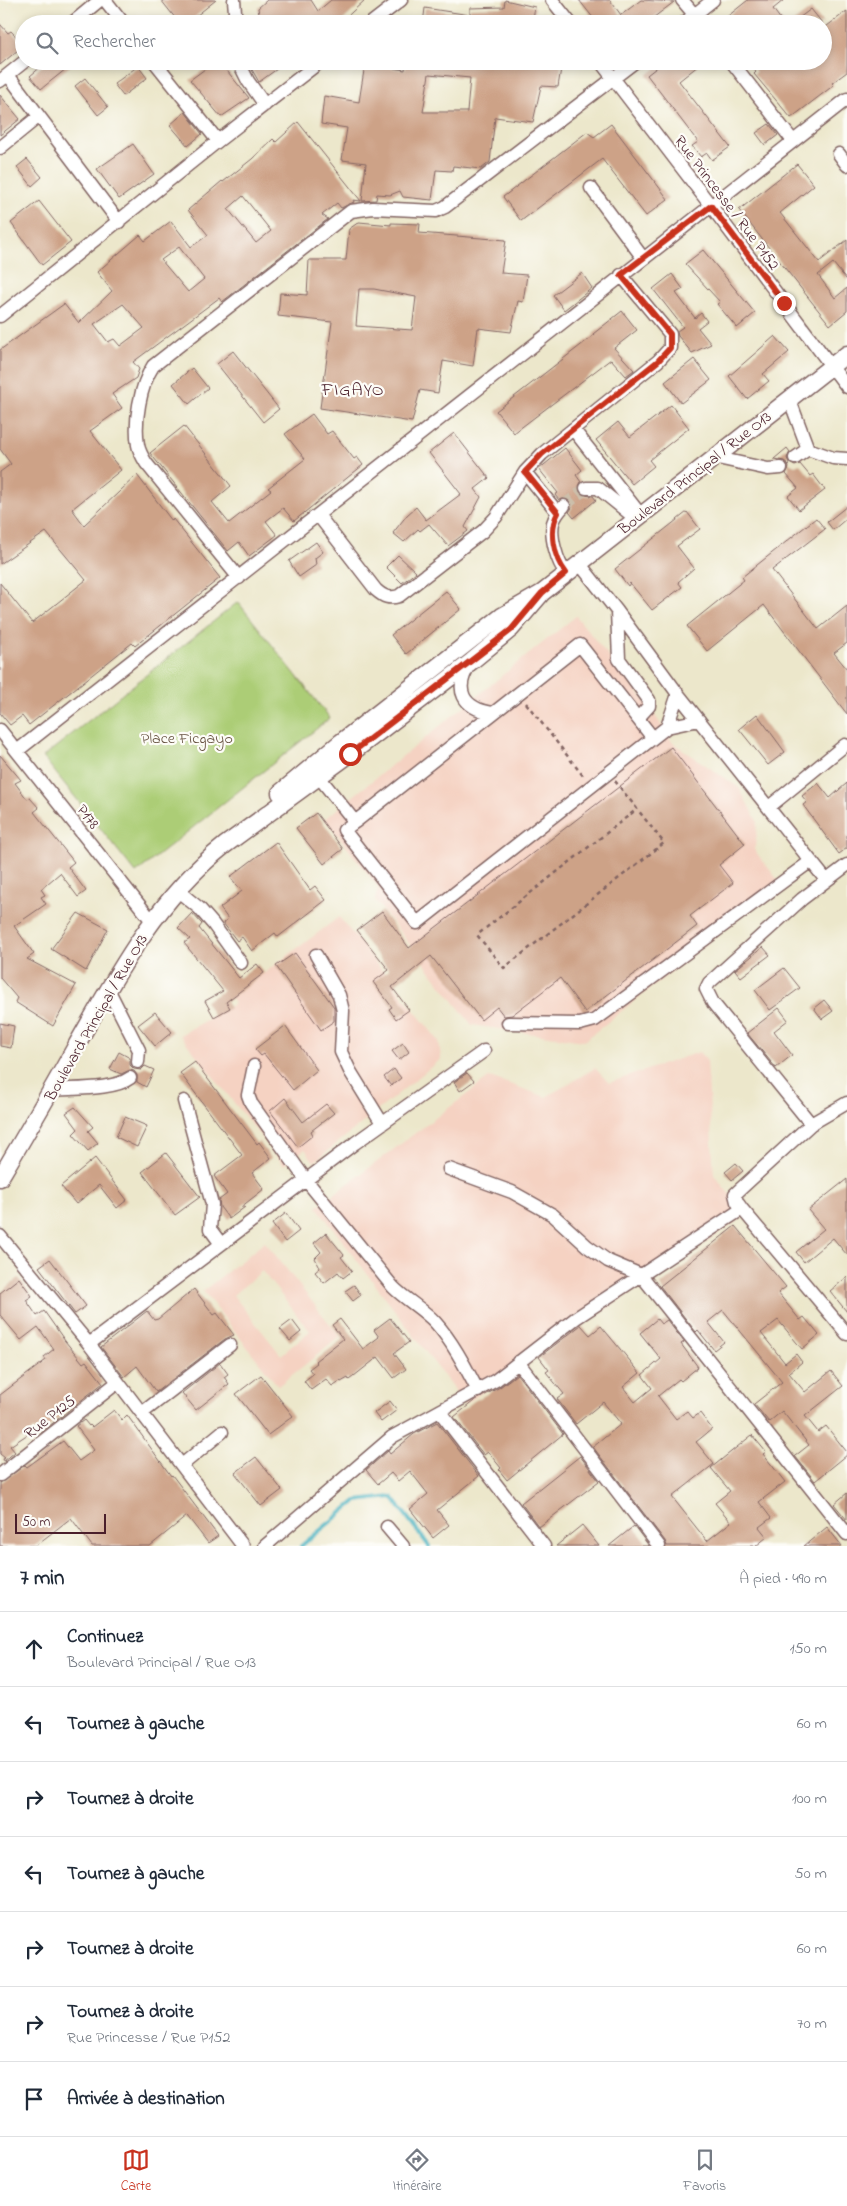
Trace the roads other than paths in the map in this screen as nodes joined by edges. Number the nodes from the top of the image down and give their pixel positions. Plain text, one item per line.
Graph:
1 (100, 0) edge
2 (105, 0) edge
3 (234, 0) edge
4 (400, 0) edge
5 (552, 0) edge
6 (682, 0) edge
7 (713, 0) edge
8 (82, 15) edge
9 (117, 15) edge
10 (235, 15) edge
11 (381, 15) edge
12 (563, 15) edge
13 (695, 15) edge
14 (701, 15) edge
15 (15, 69) edge
16 (161, 70) edge
17 (242, 70) edge
18 (310, 70) edge
19 (606, 70) edge
20 (624, 70) edge
21 (738, 70) edge
22 (4, 78) edge
23 (613, 79) junction
24 (847, 99) edge
25 (265, 105) junction
26 (38, 117) junction
27 (218, 141) junction
28 (793, 141) junction
29 (0, 148) edge
30 (839, 154) dead end
31 (847, 165) edge
32 (591, 188) dead end
33 (711, 206) junction
34 (119, 222) junction
35 (644, 258) junction
36 (621, 275) junction
37 (0, 316) edge
38 (847, 354) edge
39 (831, 366) junction
40 (847, 387) edge
41 (789, 398) junction
42 (573, 429) junction
43 (808, 449) junction
44 (713, 457) junction
45 (795, 458) dead end
46 (847, 459) edge
47 (781, 468) dead end
48 (525, 472) junction
49 (586, 488) dead end
50 (318, 516) junction
51 (638, 516) junction
52 (572, 568) junction
53 (239, 578) junction
54 (542, 593) junction
55 (617, 611) junction
56 (472, 661) junction
57 (678, 694) junction
58 (492, 713) junction
59 (638, 718) junction
60 (699, 720) junction
61 (667, 727) junction
62 (0, 730) edge
63 (653, 738) junction
64 (845, 745) dead end
65 (17, 751) junction
66 (319, 777) junction
67 (769, 807) junction
68 (355, 822) junction
69 (225, 845) junction
70 (811, 861) junction
71 (847, 864) edge
72 (826, 880) junction
73 (177, 890) junction
74 (152, 921) junction
75 (316, 955) dead end
76 (241, 963) dead end
77 (108, 989) junction
78 (508, 1022) dead end
79 (484, 1051) dead end
80 (138, 1062) dead end
81 (254, 1066) dead end
82 (130, 1078) dead end
83 (52, 1090) junction
84 (184, 1101) dead end
85 (847, 1104) edge
86 (382, 1123) junction
87 (811, 1124) junction
88 (449, 1169) dead end
89 (0, 1178) edge
90 (306, 1180) junction
91 (742, 1209) junction
92 (0, 1236) edge
93 (222, 1244) junction
94 (641, 1274) junction
95 (847, 1334) edge
96 (89, 1344) junction
97 (230, 1345) dead end
98 (518, 1362) junction
99 (118, 1382) junction
100 (478, 1391) junction
101 (440, 1412) junction
102 (142, 1413) junction
103 (222, 1432) dead end
104 (182, 1465) junction
105 (0, 1475) edge
106 (387, 1527) dead end
107 (847, 1534) edge
108 (243, 1546) edge
109 (265, 1546) edge
110 (403, 1546) edge
111 (544, 1546) edge
112 (659, 1546) edge

1 - 8 street
2 - 9 street
3 - 10 street
4 - 11 street
5 - 12 street
6 - 13 street
7 - 14 street
15 - 22 street
16 - 27 street
17 - 25 street
18 - 25 street
19 - 23 street, Rue Princesse / Rue P152
20 - 23 street
21 - 28 street
22 - 26 street
23 - 33 street, Rue Princesse / Rue P152
23 - 53 street
24 - 28 street
25 - 27 street
26 - 29 street
26 - 34 street
27 - 34 street
28 - 33 street
30 - 31 street
32 - 35 street
33 - 35 street
33 - 39 street, Rue Princesse / Rue P152
34 - 37 street
35 - 36 street
36 - 42 street
36 - 50 street
38 - 39 main road, Boulevard Principal / Rue O13
39 - 40 street, Rue Princesse / Rue P152
39 - 41 main road, Boulevard Principal / Rue O13
41 - 43 street
41 - 44 main road, Boulevard Principal / Rue O13
42 - 48 street
42 - 51 street
43 - 45 street
43 - 46 street
44 - 47 street
44 - 51 main road, Boulevard Principal / Rue O13
48 - 50 street
48 - 52 street
49 - 51 street
50 - 53 street
51 - 52 main road, Boulevard Principal / Rue O13
52 - 54 main road, Boulevard Principal / Rue O13
52 - 55 street
53 - 65 street
54 - 56 main road, Boulevard Principal / Rue O13
54 - 69 main road, Boulevard Principal / Rue O13
55 - 57 street
55 - 59 street
56 - 58 street
56 - 66 main road, Boulevard Principal / Rue O13
57 - 60 street
57 - 61 street
58 - 59 street
58 - 68 street
59 - 63 street
60 - 61 street
60 - 67 street
61 - 63 street
62 - 65 street, P178
63 - 68 street
64 - 67 street
65 - 74 street, P178
66 - 68 street
66 - 69 main road, Boulevard Principal / Rue O13
67 - 70 street
69 - 73 main road, Boulevard Principal / Rue O13
70 - 72 street
70 - 78 street
71 - 72 street
72 - 87 street
73 - 74 main road, Boulevard Principal / Rue O13
73 - 76 street
74 - 77 main road, Boulevard Principal / Rue O13
75 - 86 street
77 - 80 street
77 - 83 main road, Boulevard Principal / Rue O13
79 - 86 street
81 - 90 street
82 - 83 street
83 - 89 main road, Boulevard Principal / Rue O13
84 - 93 street
85 - 87 street
86 - 90 street
87 - 91 street
88 - 94 street
90 - 93 street
90 - 100 street
91 - 94 street
91 - 95 street
92 - 96 street
93 - 96 street
94 - 98 street
94 - 107 street
96 - 99 street
97 - 102 street
98 - 100 street
98 - 112 street
99 - 102 street
99 - 105 street, Rue P125
100 - 101 street
101 - 109 street
101 - 111 street
102 - 104 street
103 - 104 street
104 - 108 street
106 - 110 street

